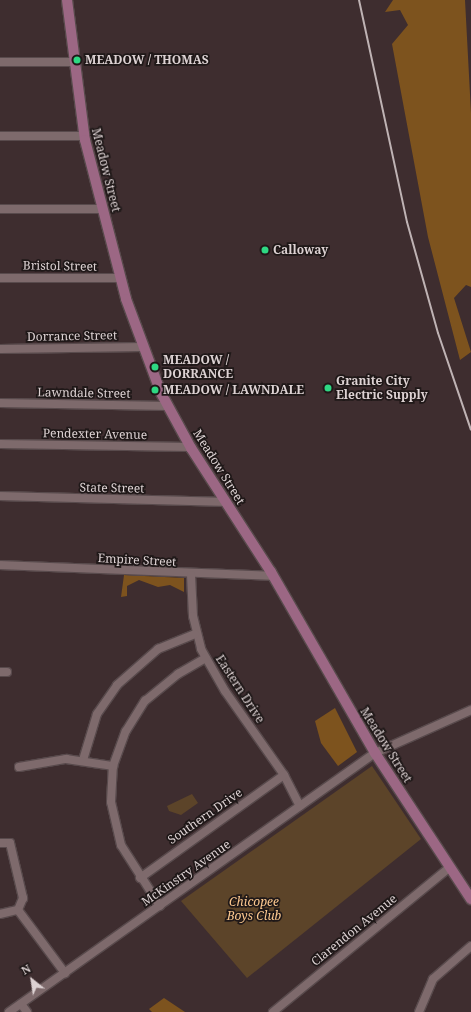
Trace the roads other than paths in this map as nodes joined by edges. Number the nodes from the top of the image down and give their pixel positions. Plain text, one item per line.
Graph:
1 (67, 0) edge
2 (0, 62) edge
3 (72, 62) junction
4 (0, 136) edge
5 (84, 136) junction
6 (0, 209) edge
7 (103, 209) junction
8 (0, 278) edge
9 (121, 278) junction
10 (144, 347) junction
11 (0, 349) edge
12 (0, 403) edge
13 (168, 406) junction
14 (0, 444) edge
15 (190, 447) junction
16 (0, 496) edge
17 (224, 502) junction
18 (0, 565) edge
19 (191, 575) junction
20 (273, 576) junction
21 (195, 634) junction
22 (206, 658) junction
23 (471, 710) edge
24 (375, 753) junction
25 (83, 760) junction
26 (113, 766) junction
27 (18, 767) dead end
28 (284, 775) junction
29 (300, 806) junction
30 (0, 843) edge
31 (450, 868) junction
32 (140, 878) junction
33 (471, 899) edge
34 (160, 906) junction
35 (18, 910) junction
36 (0, 914) edge
37 (471, 946) edge
38 (65, 973) junction
39 (21, 1004) junction
40 (9, 1012) edge
41 (27, 1012) edge
42 (273, 1012) edge
43 (419, 1012) edge

1 - 3 main road, Meadow Street
2 - 3 street
3 - 5 main road, Meadow Street
4 - 5 street
5 - 7 main road, Meadow Street
6 - 7 street
7 - 9 main road, Meadow Street
8 - 9 street, Bristol Street
9 - 10 main road, Meadow Street
10 - 11 street, Dorrance Street
10 - 13 main road, Meadow Street
12 - 13 street, Lawndale Street
13 - 15 main road, Meadow Street
14 - 15 street, Pendexter Avenue
15 - 17 main road, Meadow Street
16 - 17 street, State Street
17 - 20 main road, Meadow Street
18 - 19 street, Empire Street
19 - 20 street, Empire Street
19 - 21 street, Eastern Drive
20 - 24 main road, Meadow Street
21 - 22 street, Eastern Drive
21 - 25 street
22 - 26 street
22 - 28 street, Eastern Drive
23 - 24 street
24 - 29 street, McKinstry Avenue
24 - 31 main road, Meadow Street
25 - 26 street
25 - 27 street
26 - 32 street
28 - 29 street, Eastern Drive
28 - 32 street, Southern Drive
29 - 34 street, McKinstry Avenue
30 - 35 street
31 - 33 main road, Meadow Street
31 - 42 street, Clarendon Avenue
32 - 34 street
34 - 38 street, McKinstry Avenue
35 - 36 street
35 - 38 street
37 - 43 street
38 - 39 street, McKinstry Avenue
39 - 40 street, McKinstry Avenue
39 - 41 street

